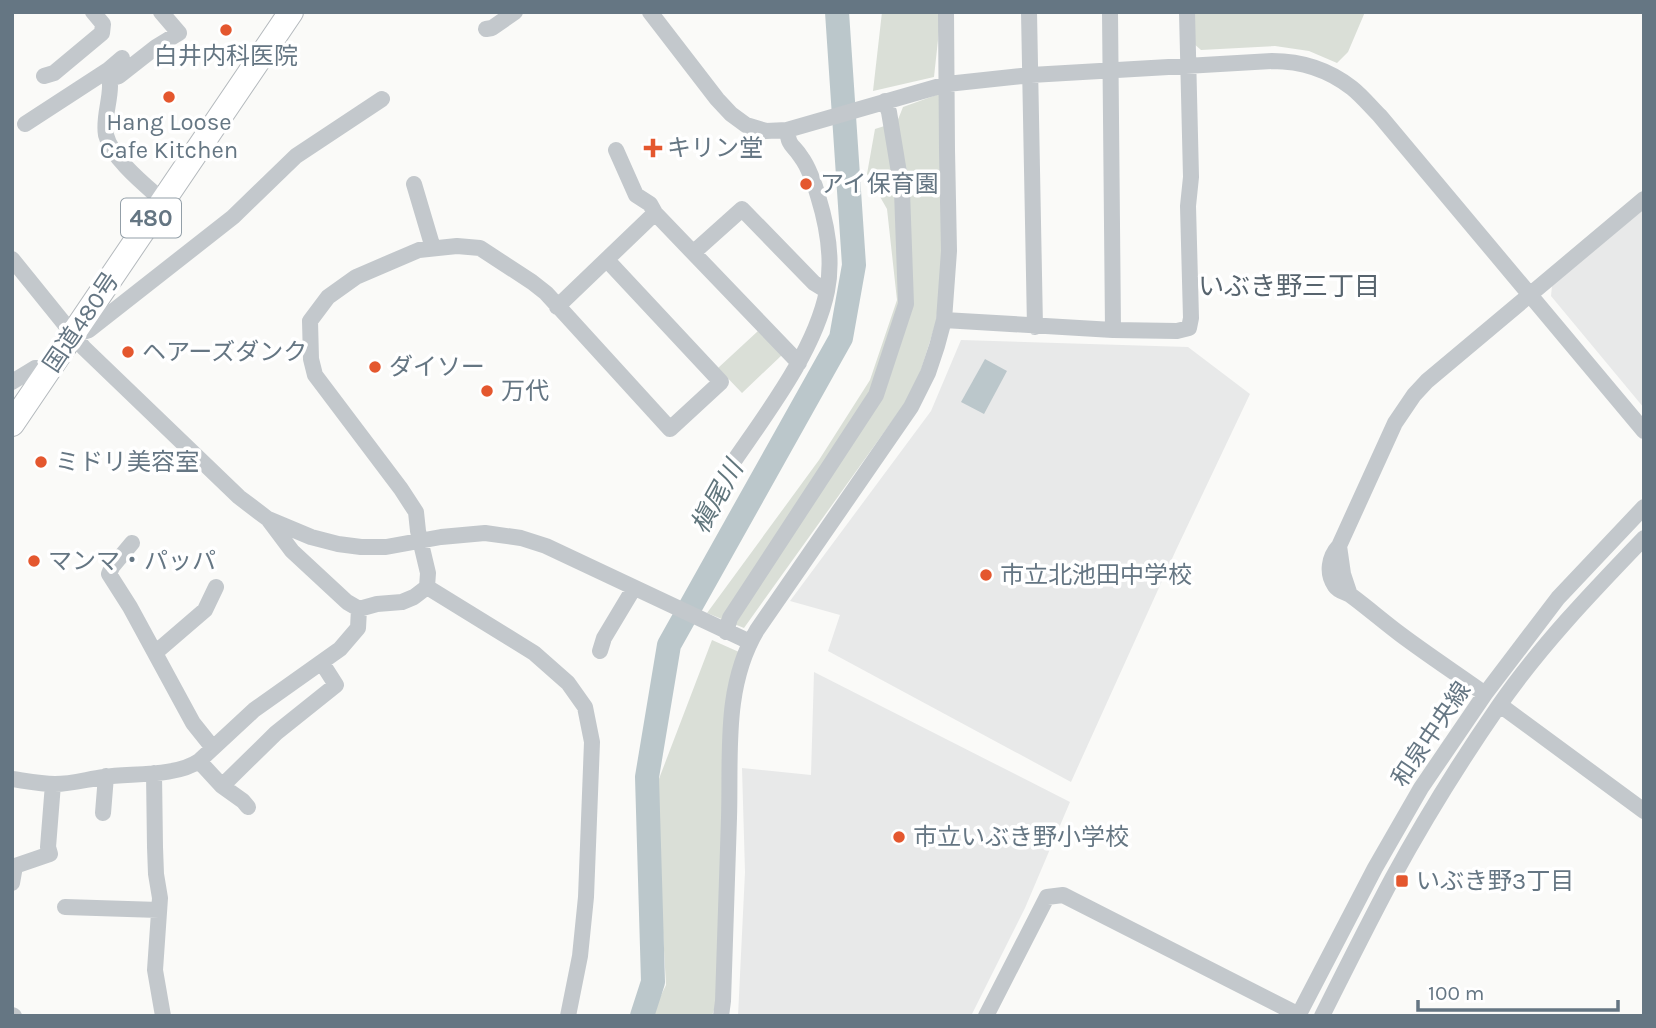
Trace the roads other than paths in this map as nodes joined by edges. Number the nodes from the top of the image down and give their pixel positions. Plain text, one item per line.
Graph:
1 (93, 12) edge
2 (161, 12) edge
3 (290, 12) edge
4 (515, 12) edge
5 (650, 12) edge
6 (946, 12) edge
7 (1029, 12) edge
8 (1110, 12) edge
9 (1187, 12) edge
10 (486, 29) dead end
11 (122, 58) dead end
12 (1188, 66) junction
13 (1112, 71) junction
14 (109, 75) junction
15 (1031, 75) junction
16 (44, 76) dead end
17 (947, 83) junction
18 (382, 99) dead end
19 (880, 103) junction
20 (25, 124) dead end
21 (792, 128) junction
22 (616, 160) dead end
23 (414, 184) dead end
24 (1644, 199) edge
25 (163, 201) junction
26 (656, 213) junction
27 (433, 248) junction
28 (694, 252) junction
29 (12, 259) edge
30 (607, 260) junction
31 (827, 291) junction
32 (1529, 295) junction
33 (557, 307) junction
34 (944, 320) junction
35 (1035, 327) junction
36 (1113, 330) junction
37 (73, 335) junction
38 (799, 363) junction
39 (50, 368) junction
40 (12, 382) edge
41 (12, 424) edge
42 (1644, 431) edge
43 (732, 464) dead end
44 (1644, 507) edge
45 (268, 519) junction
46 (1644, 538) edge
47 (421, 541) junction
48 (132, 543) dead end
49 (216, 587) dead end
50 (427, 587) junction
51 (639, 590) junction
52 (359, 609) junction
53 (724, 631) junction
54 (598, 642) dead end
55 (750, 642) junction
56 (155, 653) junction
57 (322, 663) junction
58 (1485, 694) junction
59 (1500, 705) junction
60 (213, 748) junction
61 (199, 761) junction
62 (154, 773) junction
63 (106, 776) junction
64 (12, 779) edge
65 (53, 784) junction
66 (222, 786) junction
67 (247, 807) dead end
68 (1644, 811) edge
69 (103, 813) dead end
70 (12, 883) edge
71 (65, 907) dead end
72 (159, 910) junction
73 (1299, 1015) edge
74 (163, 1016) edge
75 (568, 1016) edge
76 (721, 1016) edge
77 (986, 1016) edge
78 (1322, 1016) edge

1 - 16 street
2 - 14 street
3 - 25 highway, 国道480号 / 480
4 - 10 street
5 - 21 street
6 - 17 street
7 - 15 street
8 - 13 street
9 - 12 street
11 - 14 street
12 - 13 street
12 - 32 street
12 - 36 street
13 - 15 street
13 - 36 street
14 - 20 street
14 - 25 street
15 - 17 street
15 - 35 street
17 - 19 street
17 - 34 street
18 - 37 street
19 - 21 street
19 - 53 street
21 - 31 street
22 - 26 street
23 - 27 street
24 - 32 street
25 - 37 highway, 国道480号 / 480
26 - 28 street
26 - 30 street
27 - 33 street
27 - 47 street
28 - 31 street
28 - 38 street
29 - 37 street
30 - 33 street
30 - 33 street
31 - 38 street
32 - 42 street
32 - 58 street
34 - 35 street
34 - 55 street
35 - 36 street
37 - 39 highway, 国道480号 / 480
37 - 45 street
38 - 43 street
39 - 40 street
39 - 41 highway, 国道480号 / 480
44 - 58 street, 和泉中央線
45 - 47 street
45 - 52 street
46 - 59 street, 和泉中央線
47 - 50 street
47 - 51 street
48 - 56 street
49 - 56 street
50 - 52 street
50 - 75 street
51 - 53 street
51 - 54 street
52 - 57 street
53 - 55 street
55 - 76 street
56 - 60 street
57 - 60 street
57 - 66 street
58 - 73 street, 和泉中央線
59 - 68 street
59 - 78 street, 和泉中央線
60 - 61 street
61 - 62 street
61 - 66 street
62 - 63 street
62 - 72 street
63 - 65 street
63 - 69 street
64 - 65 street
65 - 70 street
66 - 67 street
71 - 72 street
72 - 74 street
73 - 77 street

